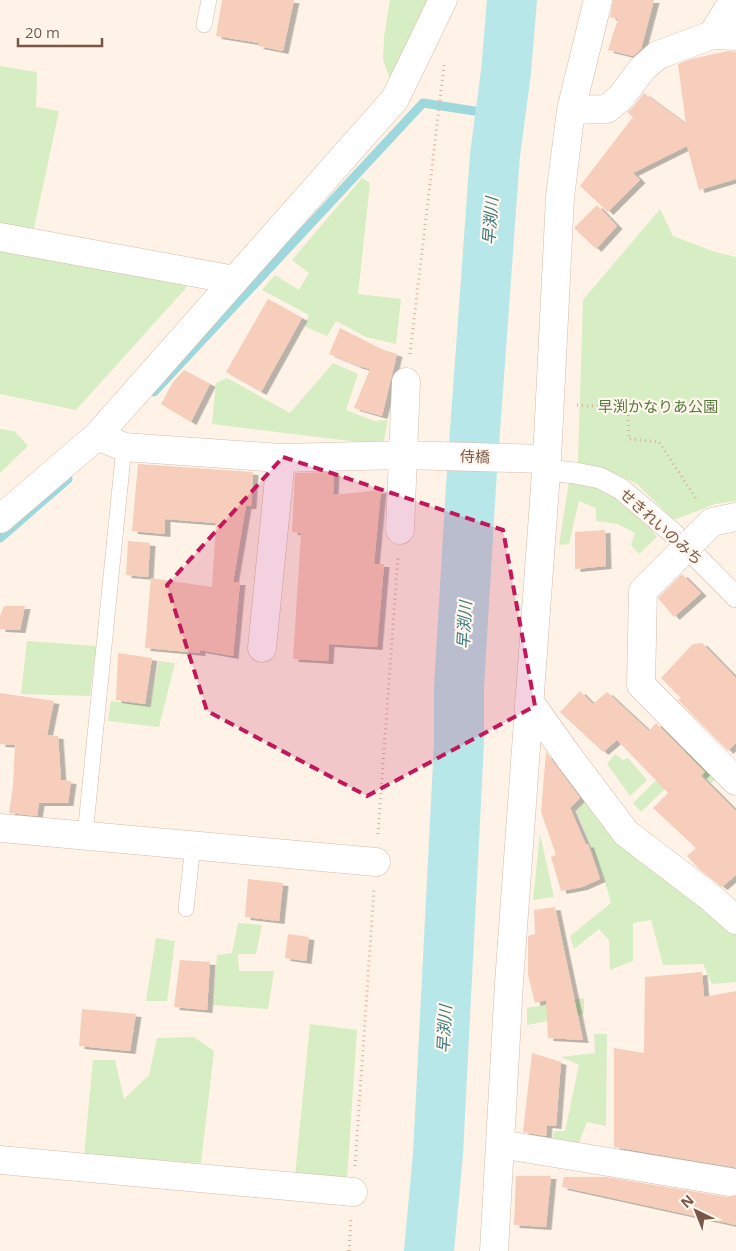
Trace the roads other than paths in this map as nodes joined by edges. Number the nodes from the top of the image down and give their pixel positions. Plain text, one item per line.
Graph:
1 (208, 0) edge
2 (443, 0) edge
3 (598, 0) edge
4 (734, 0) edge
5 (204, 25) dead end
6 (724, 36) edge
7 (571, 110) junction
8 (0, 236) edge
9 (235, 280) junction
10 (406, 382) road end
11 (110, 441) junction
12 (403, 455) junction
13 (281, 458) junction
14 (546, 465) junction
15 (0, 519) edge
16 (715, 525) edge
17 (400, 530) dead end
18 (736, 597) edge
19 (262, 648) dead end
20 (529, 701) junction
21 (736, 780) edge
22 (0, 828) edge
23 (85, 835) junction
24 (194, 845) junction
25 (376, 862) dead end
26 (186, 909) dead end
27 (736, 920) edge
28 (500, 1144) junction
29 (0, 1160) edge
30 (730, 1182) dead end
31 (353, 1192) dead end
32 (494, 1251) edge

1 - 5 lane
2 - 9 street
3 - 7 street
4 - 6 street
6 - 7 street
7 - 14 street
8 - 9 street
9 - 11 street
10 - 12 street
11 - 13 street, 侍橋
11 - 15 street
11 - 23 lane
12 - 13 street, 侍橋
12 - 14 street, 侍橋
12 - 17 street
13 - 19 street
14 - 18 street, せきれいのみち
14 - 20 street
16 - 21 street, bridge
20 - 27 street
20 - 28 street
22 - 23 street
23 - 24 street
24 - 25 street
24 - 26 lane
28 - 30 street
28 - 32 street
29 - 31 street

